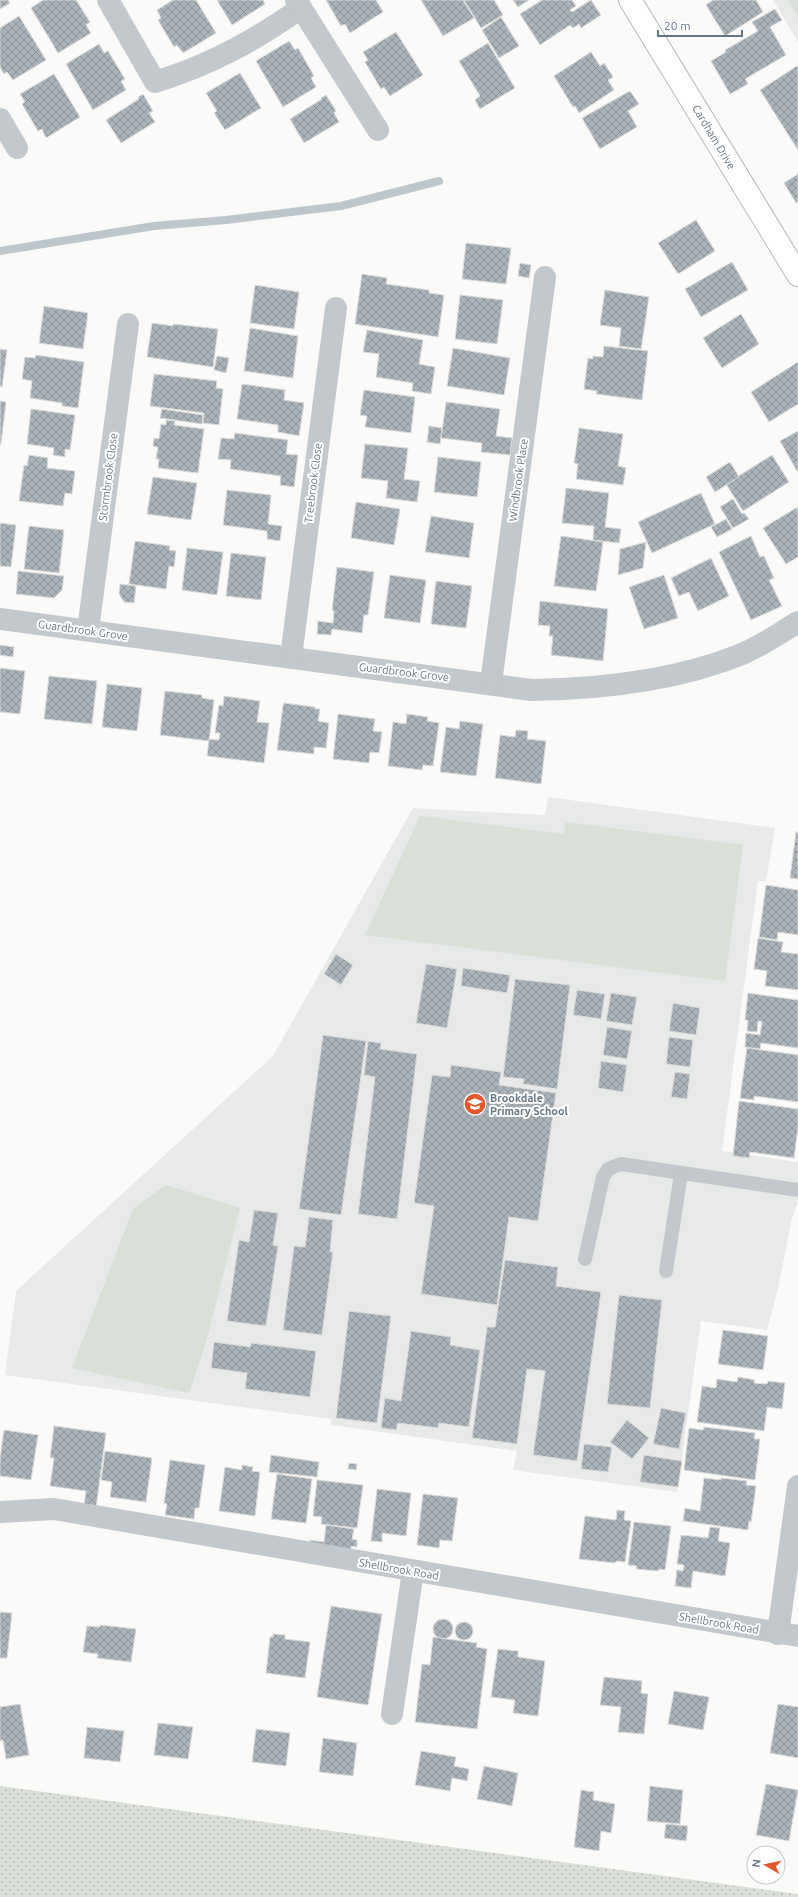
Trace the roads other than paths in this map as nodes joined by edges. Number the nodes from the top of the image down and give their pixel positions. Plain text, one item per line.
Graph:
1 (108, 0) edge
2 (630, 0) edge
3 (298, 4) edge
4 (0, 119) edge
5 (378, 130) dead end
6 (17, 148) dead end
7 (798, 275) edge
8 (545, 277) dead end
9 (336, 308) dead end
10 (128, 324) dead end
11 (0, 619) edge
12 (798, 622) edge
13 (88, 630) junction
14 (291, 657) junction
15 (491, 683) junction
16 (681, 1174) junction
17 (798, 1190) edge
18 (585, 1259) dead end
19 (666, 1271) dead end
20 (798, 1486) edge
21 (0, 1512) edge
22 (413, 1571) junction
23 (788, 1635) edge
24 (392, 1714) dead end

1 - 3 street
2 - 7 street, Cardham Drive
3 - 5 street
4 - 6 street
8 - 15 street, Windbrook Place
9 - 14 street, Treebrook Close
10 - 13 street, Stormbrook Close
11 - 13 street, Guardbrook Grove
12 - 15 street, Guardbrook Grove
13 - 14 street, Guardbrook Grove
14 - 15 street, Guardbrook Grove
16 - 17 lane
16 - 18 lane
16 - 19 lane
20 - 23 street
21 - 22 street, Shellbrook Road
22 - 23 street, Shellbrook Road
22 - 24 street

